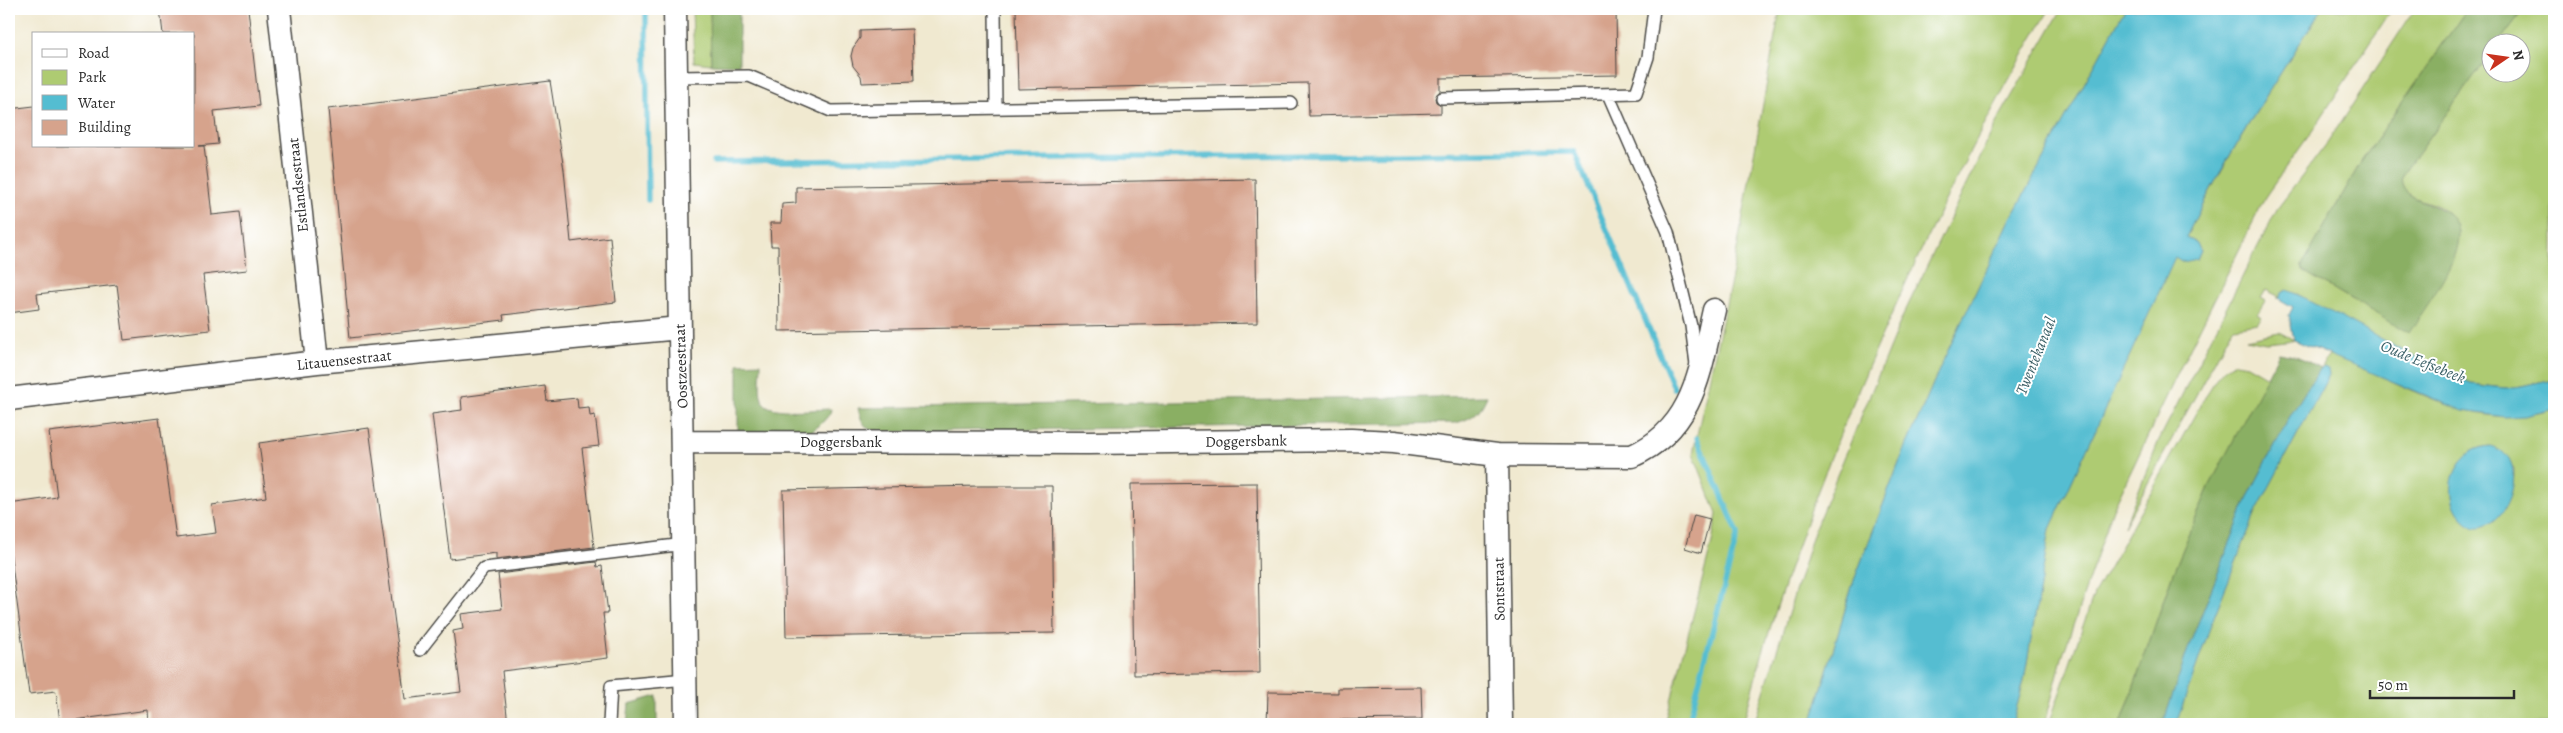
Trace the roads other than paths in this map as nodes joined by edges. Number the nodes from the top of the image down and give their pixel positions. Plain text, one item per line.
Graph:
1 (279, 9) edge
2 (675, 9) edge
3 (995, 9) edge
4 (1654, 9) edge
5 (676, 76) junction
6 (1608, 94) junction
7 (1442, 98) dead end
8 (1291, 103) dead end
9 (996, 108) junction
10 (1714, 310) dead end
11 (680, 328) junction
12 (317, 362) junction
13 (1698, 383) junction
14 (9, 399) edge
15 (683, 442) junction
16 (1497, 455) junction
17 (684, 544) junction
18 (420, 650) dead end
19 (686, 678) junction
20 (609, 724) edge
21 (686, 724) edge
22 (1501, 724) edge

1 - 12 street, Estlandsestraat
2 - 5 street, Oostzeestraat
3 - 9 lane
4 - 6 lane
5 - 9 lane
5 - 11 street, Oostzeestraat
6 - 7 lane
6 - 13 lane
8 - 9 lane
10 - 13 street, Doggersbank
11 - 12 street, Litauensestraat
11 - 15 street, Oostzeestraat
12 - 14 street, Litauensestraat
13 - 16 street, Doggersbank
15 - 16 street, Doggersbank
15 - 17 street, Oostzeestraat
16 - 22 street, Sontstraat
17 - 18 lane
17 - 19 street, Oostzeestraat
19 - 20 lane
19 - 21 street, Oostzeestraat

